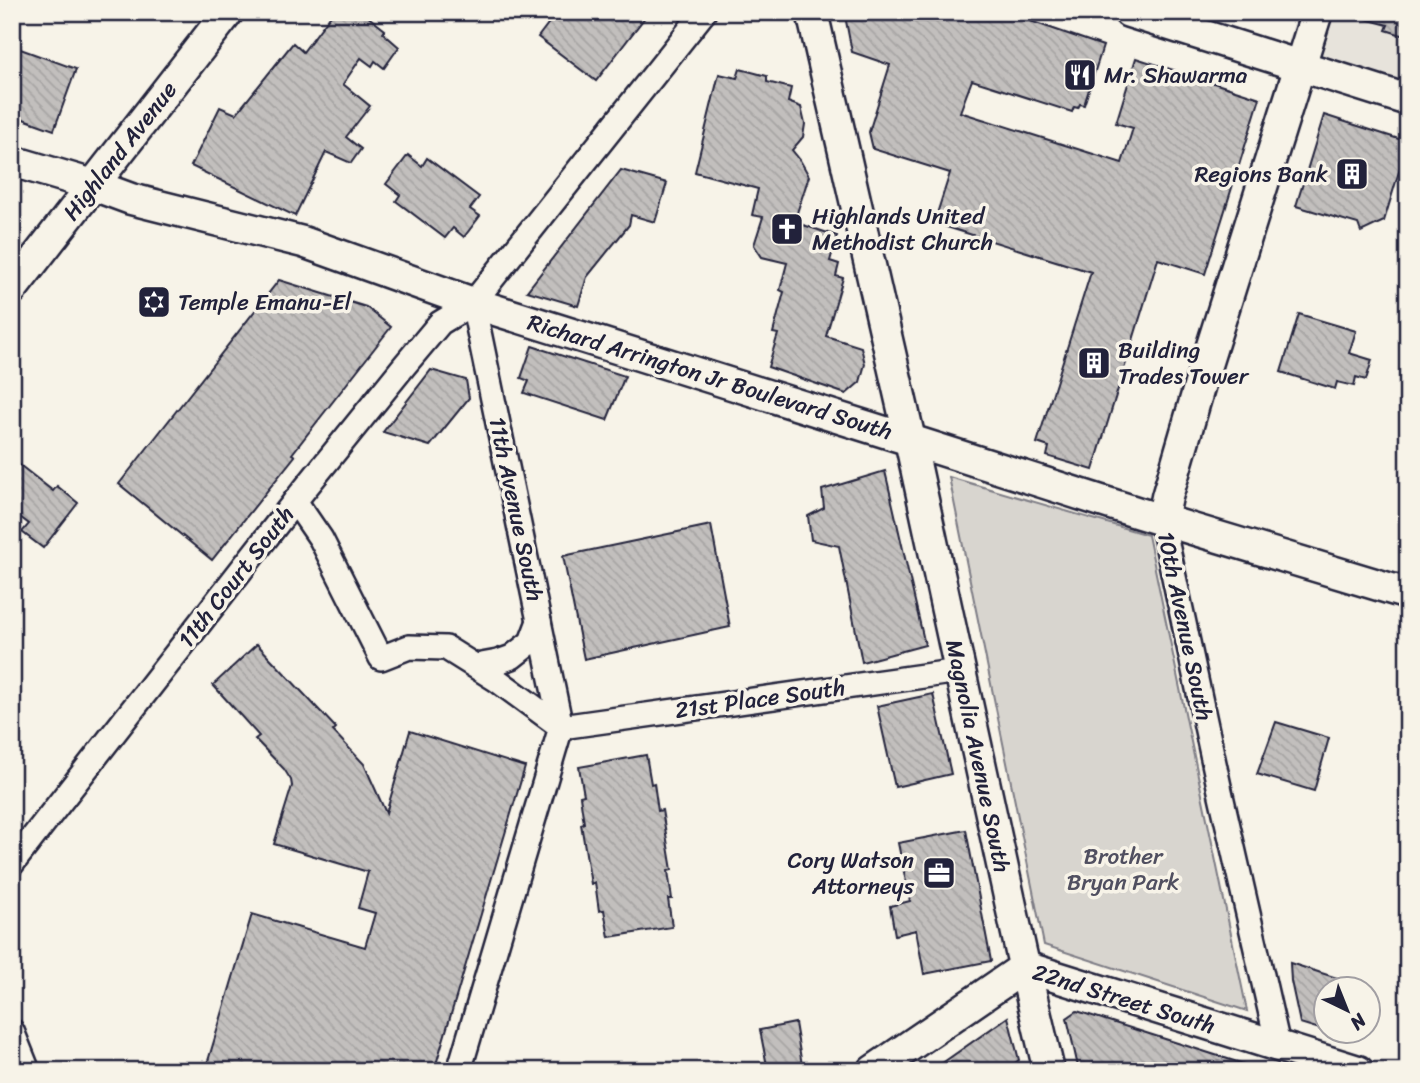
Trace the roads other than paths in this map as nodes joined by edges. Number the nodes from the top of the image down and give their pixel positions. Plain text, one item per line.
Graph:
1 (228, 12) edge
2 (704, 12) edge
3 (812, 12) edge
4 (1129, 12) edge
5 (1317, 12) edge
6 (1300, 66) junction
7 (1408, 100) edge
8 (12, 161) edge
9 (93, 185) junction
10 (12, 289) edge
11 (473, 303) junction
12 (910, 440) junction
13 (295, 501) junction
14 (1162, 521) junction
15 (1408, 594) edge
16 (539, 621) junction
17 (476, 666) junction
18 (959, 671) junction
19 (561, 727) junction
20 (12, 864) edge
21 (1025, 967) junction
22 (12, 1031) edge
23 (1278, 1045) junction
24 (28, 1071) edge
25 (459, 1071) edge
26 (873, 1071) edge
27 (1049, 1071) edge
28 (1358, 1071) edge

1 - 9 street, Highland Avenue
2 - 11 street
3 - 12 street, Magnolia Avenue South
4 - 6 street
5 - 6 street, 10th Avenue South
6 - 7 street
6 - 14 street, 10th Avenue South
8 - 9 street, Richard Arrington Jr Boulevard South
9 - 10 street, Highland Avenue
9 - 11 street, Richard Arrington Jr Boulevard South
11 - 12 street, Richard Arrington Jr Boulevard South
11 - 13 street, 11th Court South
11 - 16 street, 11th Avenue South
12 - 14 street, Richard Arrington Jr Boulevard South
12 - 18 street, Magnolia Avenue South
13 - 17 street
13 - 20 street, 11th Court South
14 - 15 street, Richard Arrington Jr Boulevard South
14 - 23 street, 10th Avenue South
16 - 17 street
16 - 19 street, 11th Avenue South
17 - 19 street
18 - 19 street, 21st Place South
18 - 21 street, Magnolia Avenue South
19 - 25 street, 11th Avenue South
21 - 23 street, 22nd Street South
21 - 26 street, 22nd Street South
21 - 27 street, Magnolia Avenue South
22 - 24 street
23 - 28 street, 22nd Street South

